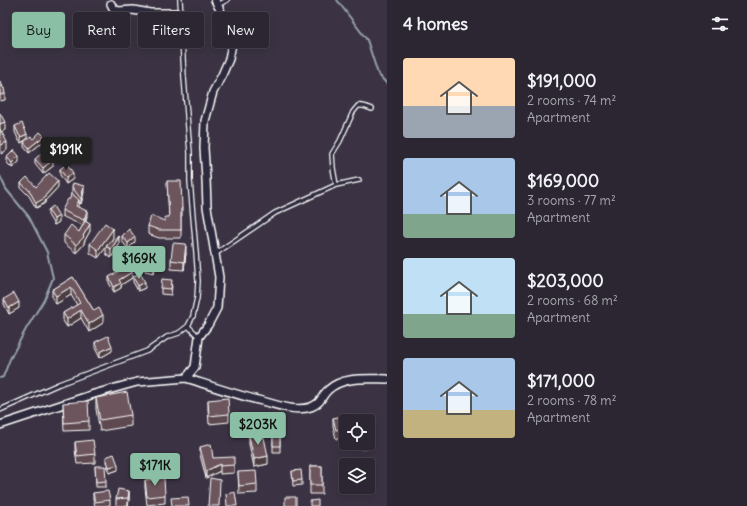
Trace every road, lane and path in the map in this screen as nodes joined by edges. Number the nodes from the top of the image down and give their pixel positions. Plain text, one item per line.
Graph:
1 (180, 0) edge
2 (227, 0) edge
3 (216, 3) edge
4 (111, 4) dead end
5 (144, 12) edge
6 (180, 12) edge
7 (182, 48) edge
8 (372, 109) dead end
9 (359, 180) dead end
10 (336, 185) junction
11 (215, 254) junction
12 (188, 326) junction
13 (199, 337) junction
14 (186, 378) junction
15 (387, 379) edge
16 (0, 410) edge
17 (0, 425) edge

1 - 6 lane
2 - 3 lane
3 - 11 street
4 - 5 street
7 - 12 lane
8 - 10 lane
9 - 10 lane
10 - 11 lane
11 - 13 street
12 - 13 lane
12 - 16 lane
13 - 14 street
14 - 15 street
14 - 17 street

